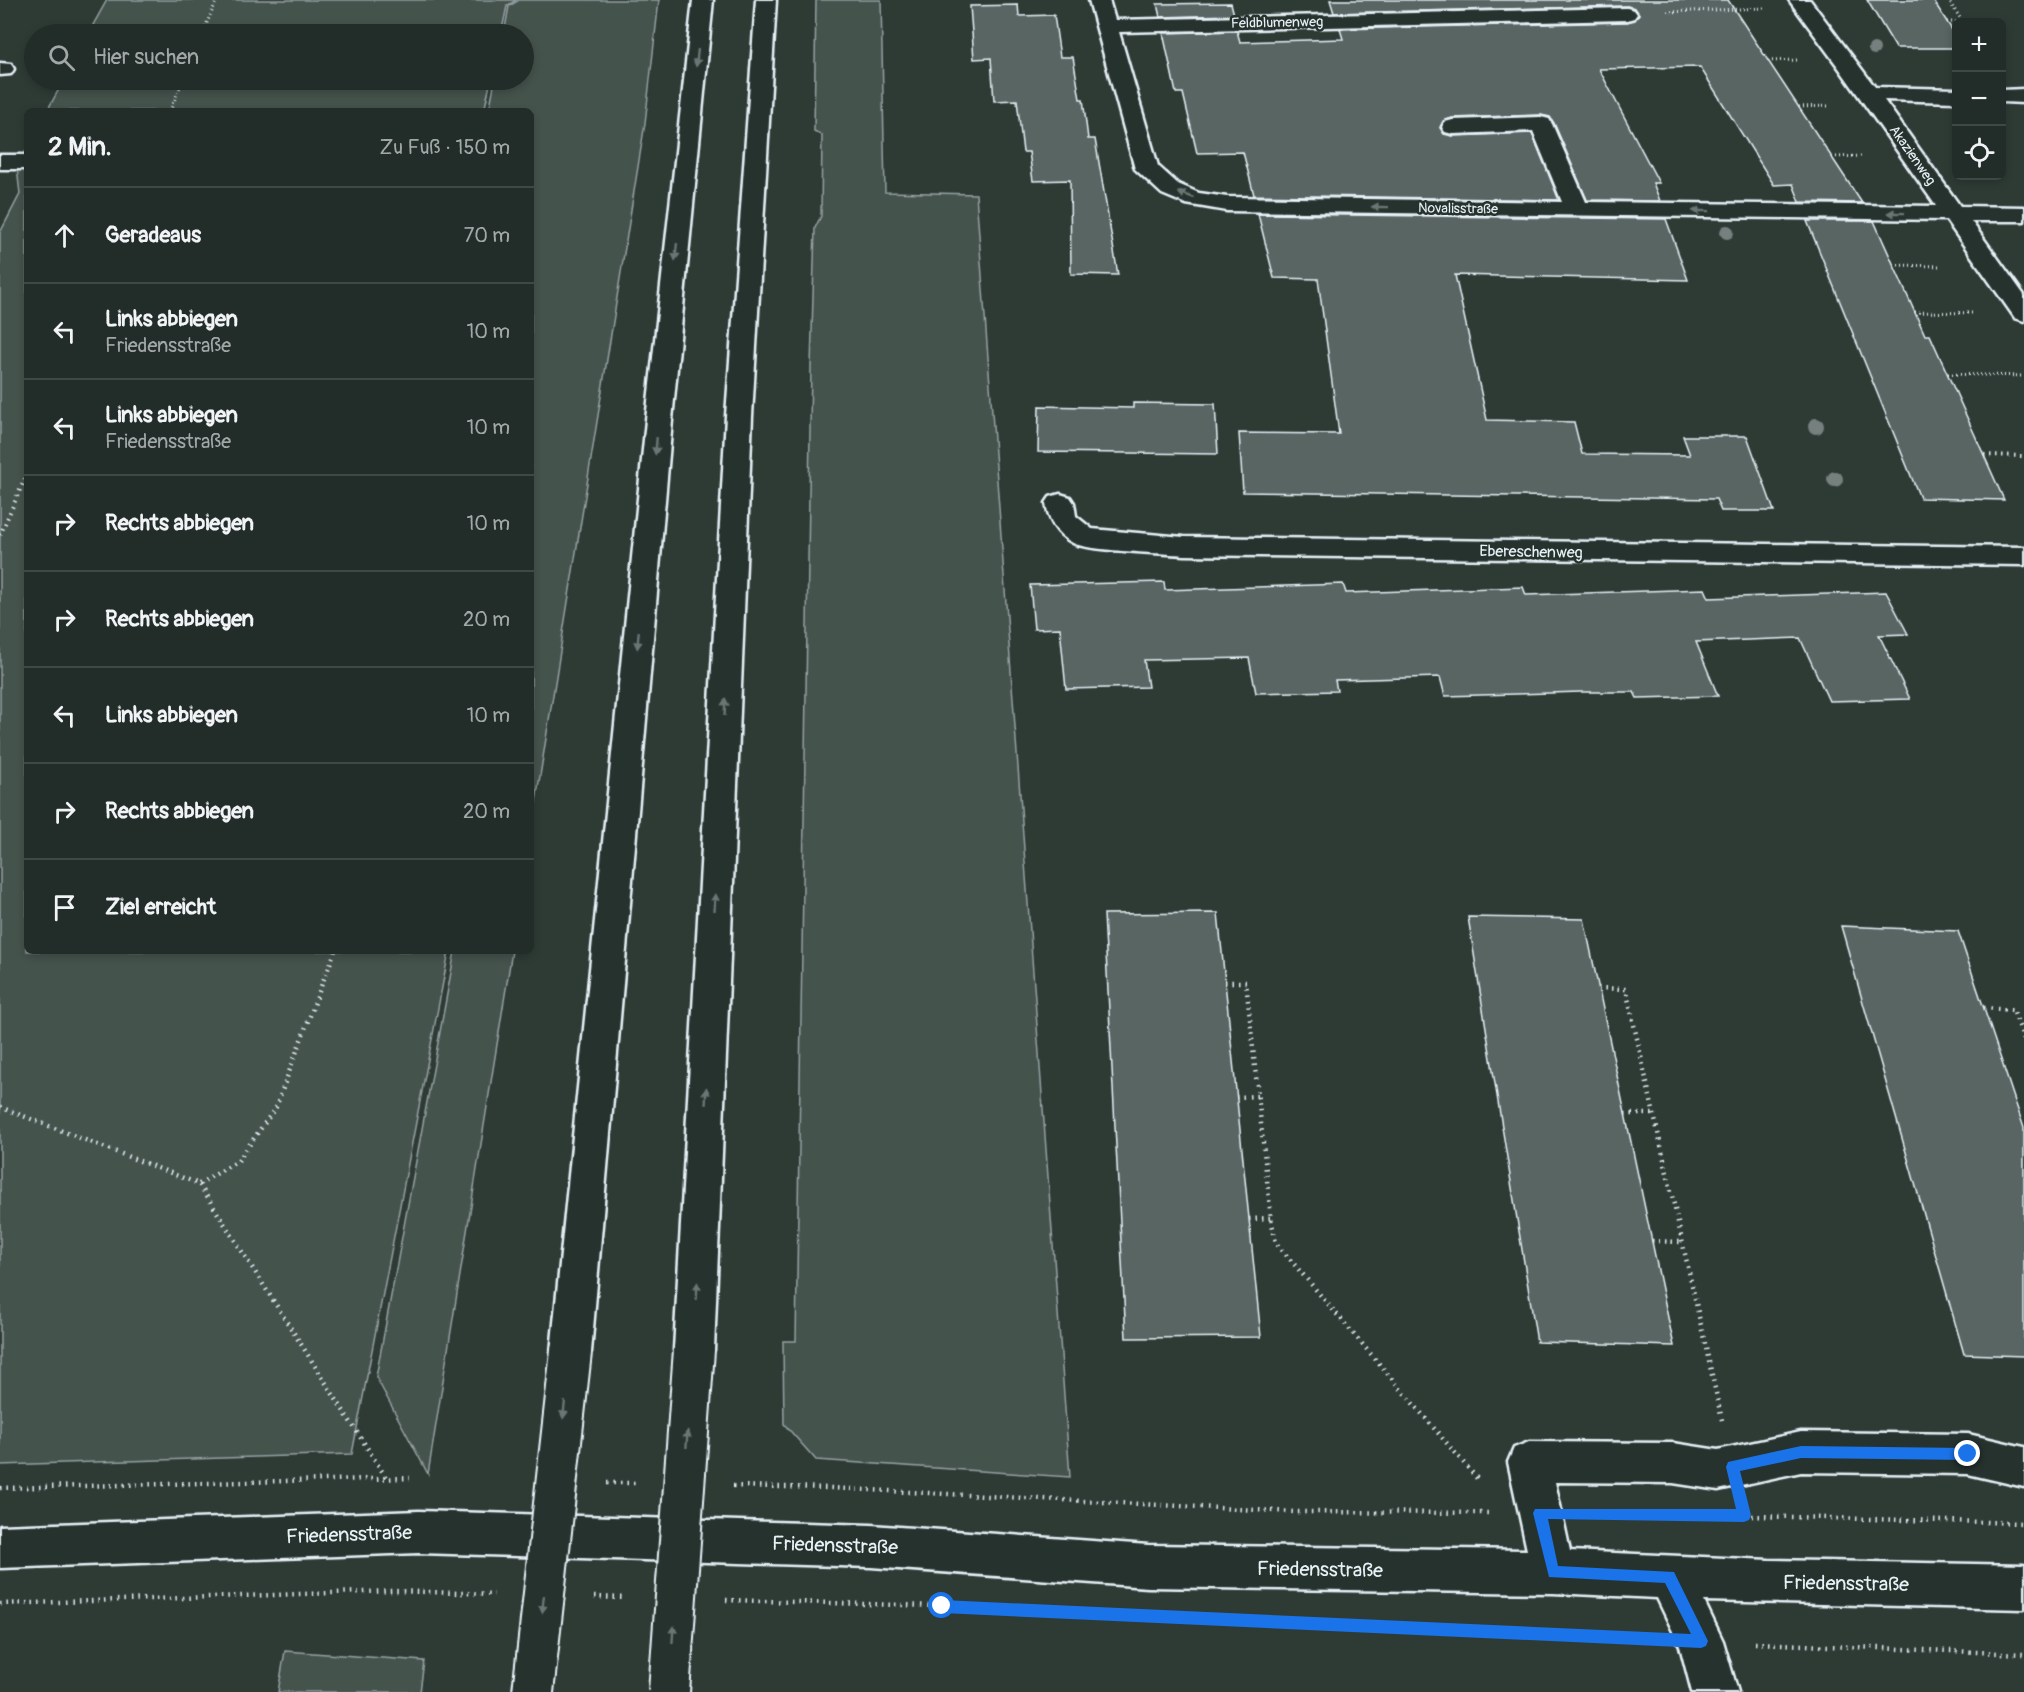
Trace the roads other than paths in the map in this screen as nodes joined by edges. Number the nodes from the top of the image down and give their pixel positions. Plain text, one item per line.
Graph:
1 (703, 0) edge
2 (766, 0) edge
3 (1099, 0) edge
4 (1801, 3) edge
5 (1627, 14) road end
6 (1106, 26) junction
7 (1869, 93) junction
8 (1952, 95) edge
9 (2006, 96) edge
10 (2024, 96) edge
11 (1453, 127) dead end
12 (0, 162) edge
13 (24, 162) edge
14 (1577, 209) junction
15 (1955, 214) junction
16 (2024, 214) edge
17 (2024, 313) edge
18 (1060, 502) dead end
19 (2024, 556) edge
20 (2024, 1467) edge
21 (0, 1547) edge
22 (1553, 1572) junction
23 (1669, 1577) junction
24 (2024, 1587) edge
25 (533, 1692) edge
26 (669, 1692) edge
27 (1715, 1692) edge

1 -> 25 main road, bridge
26 -> 2 main road, bridge
3 - 6 main road, Novalisstraße
4 - 7 main road, Akazienweg
5 - 6 main road, Feldblumenweg
14 -> 6 main road, Novalisstraße
7 - 8 main road
7 - 15 main road, Akazienweg
9 - 10 main road
11 - 14 main road
12 - 13 main road
15 -> 14 main road, Novalisstraße
15 - 16 main road, Novalisstraße
15 - 17 main road, Akazienweg
18 - 19 main road, Ebereschenweg
20 - 22 main road
21 - 22 main road, Friedensstraße
22 - 23 main road, Friedensstraße
23 - 24 main road, Friedensstraße
23 - 27 main road

